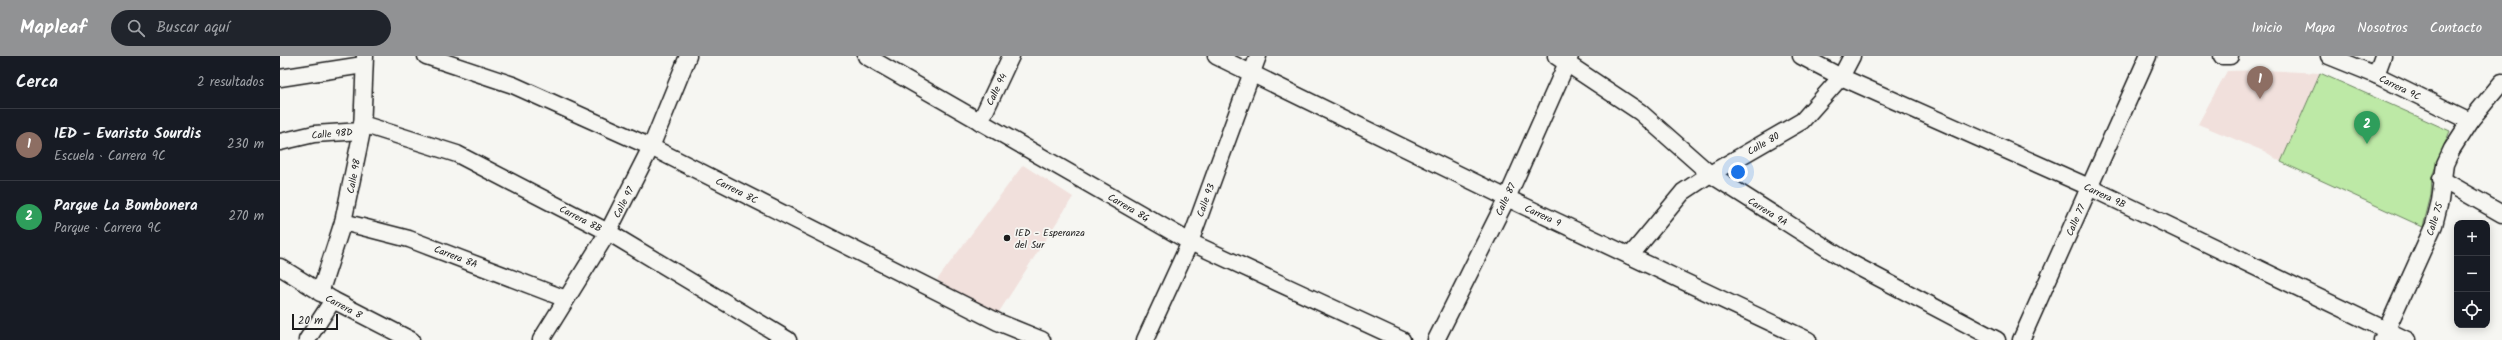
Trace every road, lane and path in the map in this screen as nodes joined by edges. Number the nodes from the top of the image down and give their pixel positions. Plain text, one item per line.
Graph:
1 (426, 56) edge
2 (688, 56) edge
3 (866, 56) edge
4 (1011, 56) edge
5 (1216, 56) edge
6 (1258, 56) edge
7 (1801, 56) edge
8 (1852, 56) edge
9 (2148, 56) edge
10 (2222, 56) edge
11 (2230, 56) edge
12 (2329, 56) edge
13 (2383, 56) edge
14 (1564, 58) edge
15 (364, 60) edge
16 (1251, 72) junction
17 (2376, 75) junction
18 (1841, 77) junction
19 (280, 78) edge
20 (2502, 82) edge
21 (2470, 121) junction
22 (980, 122) junction
23 (362, 127) junction
24 (280, 142) edge
25 (651, 146) junction
26 (1710, 174) junction
27 (2441, 179) junction
28 (2089, 187) junction
29 (1506, 198) junction
30 (2502, 214) edge
31 (343, 222) junction
32 (608, 232) junction
33 (1190, 242) junction
34 (1630, 256) junction
35 (280, 267) edge
36 (326, 296) junction
37 (566, 300) junction
38 (2384, 335) edge
39 (307, 340) edge
40 (411, 340) edge
41 (541, 340) edge
42 (788, 340) edge
43 (1042, 340) edge
44 (1144, 340) edge
45 (1402, 340) edge
46 (1436, 340) edge
47 (1808, 340) edge
48 (1998, 340) edge
49 (2021, 340) edge
50 (2407, 340) edge

1 - 25 street, Carrera 8C
2 - 25 street, Calle 97
3 - 22 street, Carrera 8G
4 - 22 street, Calle 94
5 - 16 street, Carrera 9
6 - 16 street, Calle 93
7 - 18 street, Carrera 9B
8 - 18 street, Calle 80
9 - 28 street, Calle 77
10 - 11 street
12 - 17 street, Carrera 9C
13 - 17 street
14 - 26 street, Carrera 9A
14 - 29 street, Calle 87
15 - 19 street
15 - 23 street, Calle 98
16 - 29 street, Carrera 9
16 - 33 street, Calle 93
17 - 21 street, Carrera 9C
18 - 26 street, Calle 80
18 - 28 street, Carrera 9B
20 - 21 street, Calle 75
21 - 27 street, Calle 75
22 - 33 street, Carrera 8G
23 - 24 street, Calle 98D
23 - 31 street, Calle 98
23 - 32 street, Carrera 8B
25 - 32 street, Calle 97
25 - 43 street, Carrera 8C
26 - 34 street, Calle 80
26 - 48 street, Carrera 9A
27 - 30 street
27 - 38 street, Calle 75
28 - 38 street, Carrera 9B
28 - 49 street, Calle 77
29 - 34 street, Carrera 9
29 - 46 street, Calle 87
31 - 36 street, Calle 98
31 - 37 street, Carrera 8A
32 - 37 street, Calle 97
32 - 42 street, Carrera 8B
33 - 44 street, Calle 93
33 - 45 street, Carrera 8G
34 - 47 street, Carrera 9
35 - 36 street, Carrera 8
36 - 39 street, Calle 98
36 - 40 street, Carrera 8
37 - 41 street, Calle 97
38 - 50 street, Carrera 9B

